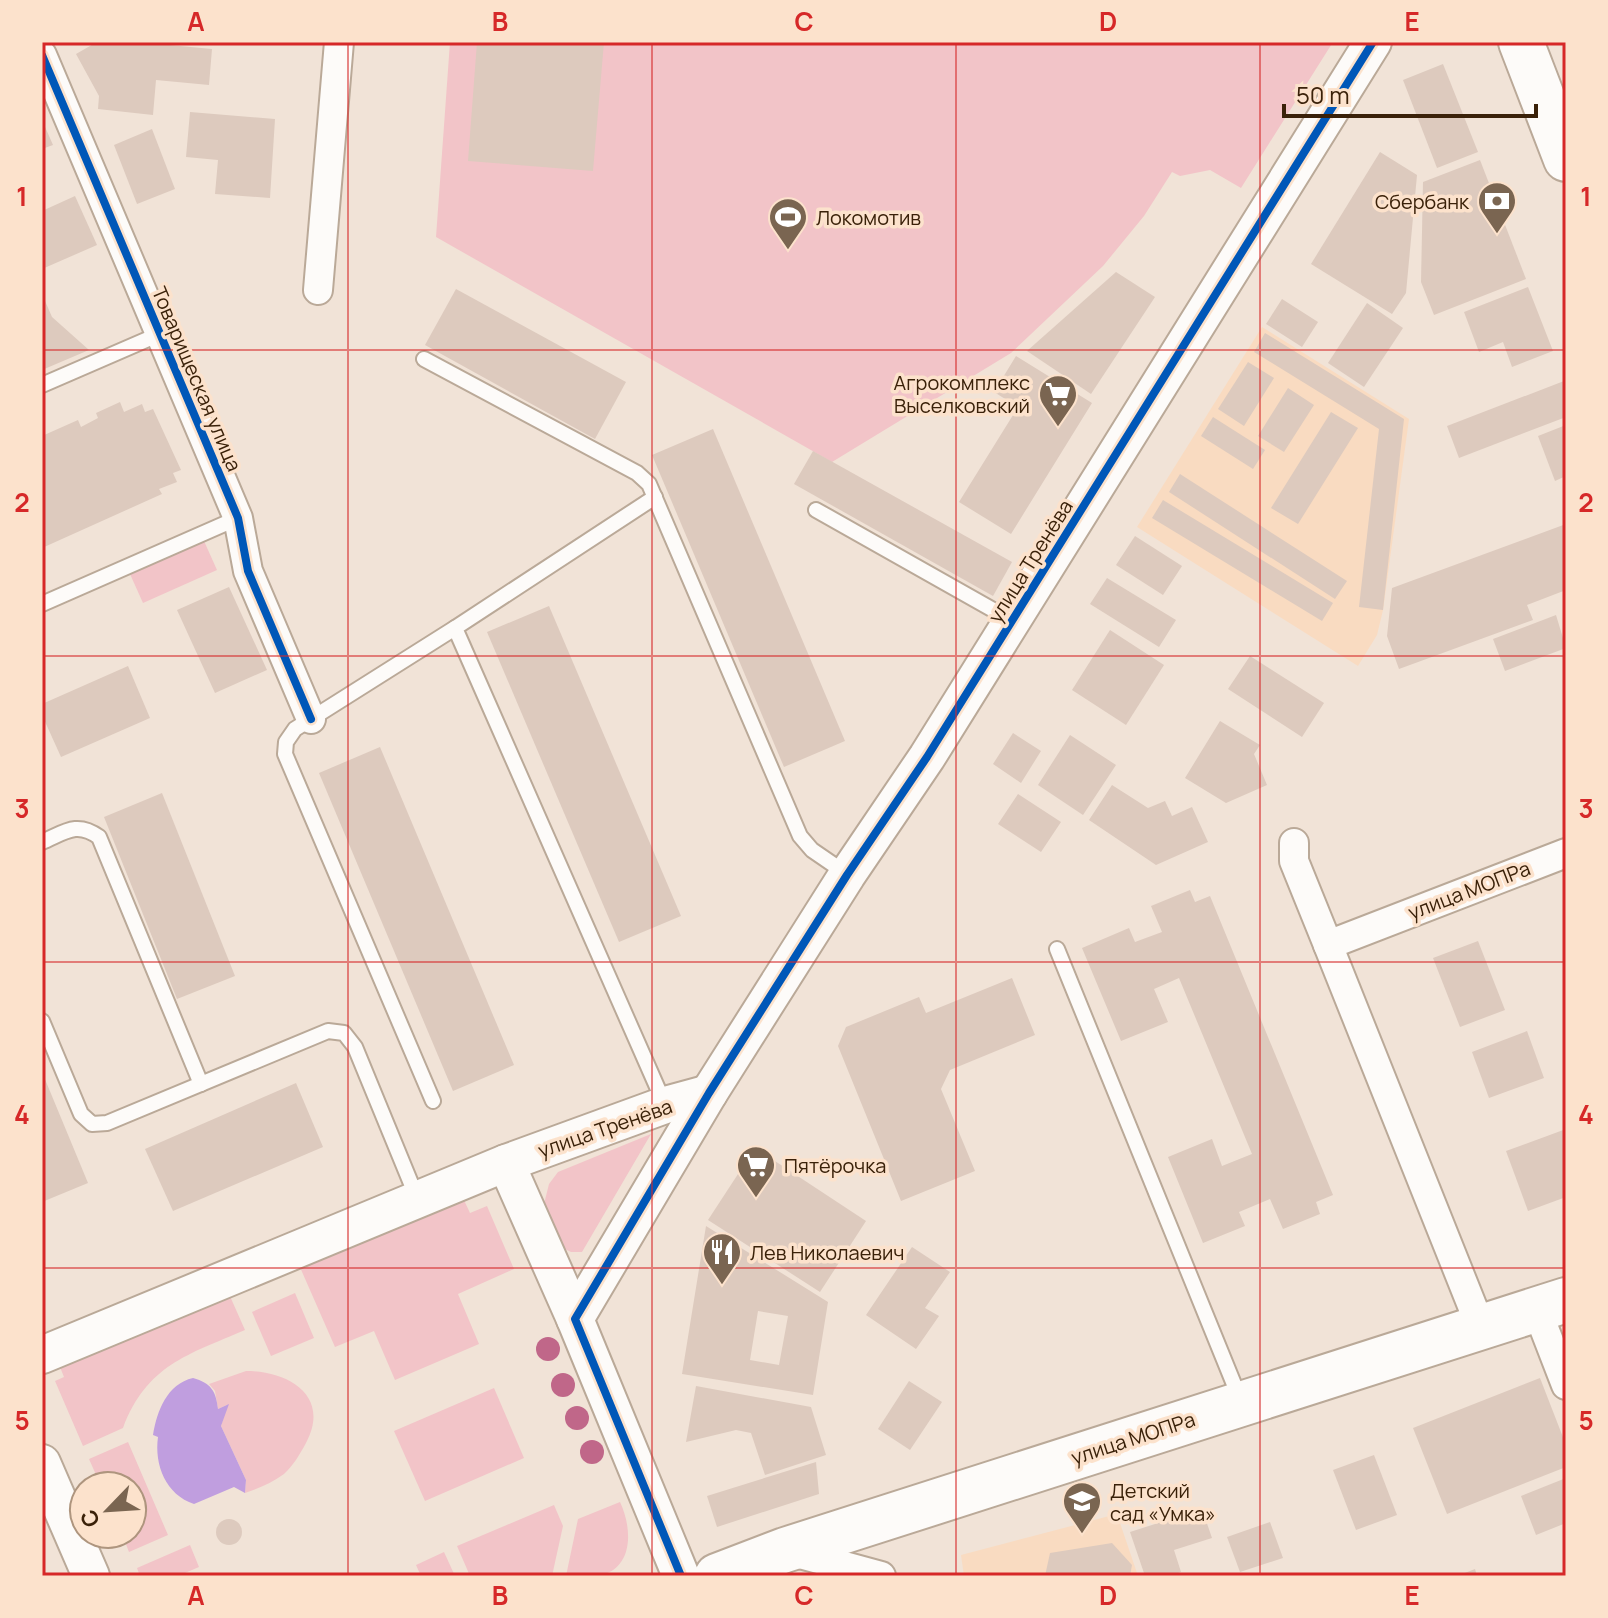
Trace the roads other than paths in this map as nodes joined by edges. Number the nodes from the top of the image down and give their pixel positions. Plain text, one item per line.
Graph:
1 (339, 42) edge
2 (1373, 42) edge
3 (1521, 42) edge
4 (42, 55) edge
5 (1566, 159) edge
6 (318, 290) dead end
7 (162, 333) junction
8 (424, 359) dead end
9 (42, 385) edge
10 (655, 497) junction
11 (816, 510) dead end
12 (238, 518) junction
13 (42, 604) edge
14 (1012, 621) junction
15 (455, 628) junction
16 (311, 719) junction
17 (42, 842) edge
18 (1294, 843) dead end
19 (1566, 853) edge
20 (847, 875) junction
21 (1328, 945) junction
22 (1057, 949) dead end
23 (42, 1021) edge
24 (201, 1084) junction
25 (709, 1093) junction
26 (433, 1101) dead end
27 (665, 1105) junction
28 (506, 1163) junction
29 (418, 1200) junction
30 (1551, 1305) edge
31 (575, 1319) junction
32 (1481, 1328) junction
33 (42, 1355) edge
34 (1566, 1385) edge
35 (1242, 1403) junction
36 (42, 1463) edge
37 (785, 1550) junction
38 (91, 1576) edge
39 (681, 1576) edge
40 (717, 1576) edge
41 (881, 1576) edge

1 - 6 street
2 - 14 street, улица Тренёва
3 - 5 main road
4 - 7 street, Товарищеская улица
7 - 9 lane
7 - 12 street, Товарищеская улица
8 - 10 lane
10 - 15 lane
10 - 20 lane
11 - 14 lane
12 - 13 lane
12 - 16 street, Товарищеская улица
14 - 20 street, улица Тренёва
15 - 16 lane
15 - 27 lane
16 - 26 lane
17 - 24 lane
18 - 21 street
19 - 21 street, улица МОПРа
20 - 25 street, улица Тренёва
21 - 32 street
22 - 35 lane
23 - 24 lane
24 - 29 lane
25 - 27 street, улица Тренёва
25 - 31 street
27 - 28 street, улица Тренёва
28 - 29 street, улица Тренёва
28 - 31 street
29 - 33 street, улица Тренёва
30 - 32 main road, улица МОПРа
30 - 34 street, улица МОПРа
31 - 39 street
32 - 35 main road, улица МОПРа
35 - 37 main road, улица МОПРа
36 - 38 street
37 - 40 main road, улица МОПРа
37 - 41 street

